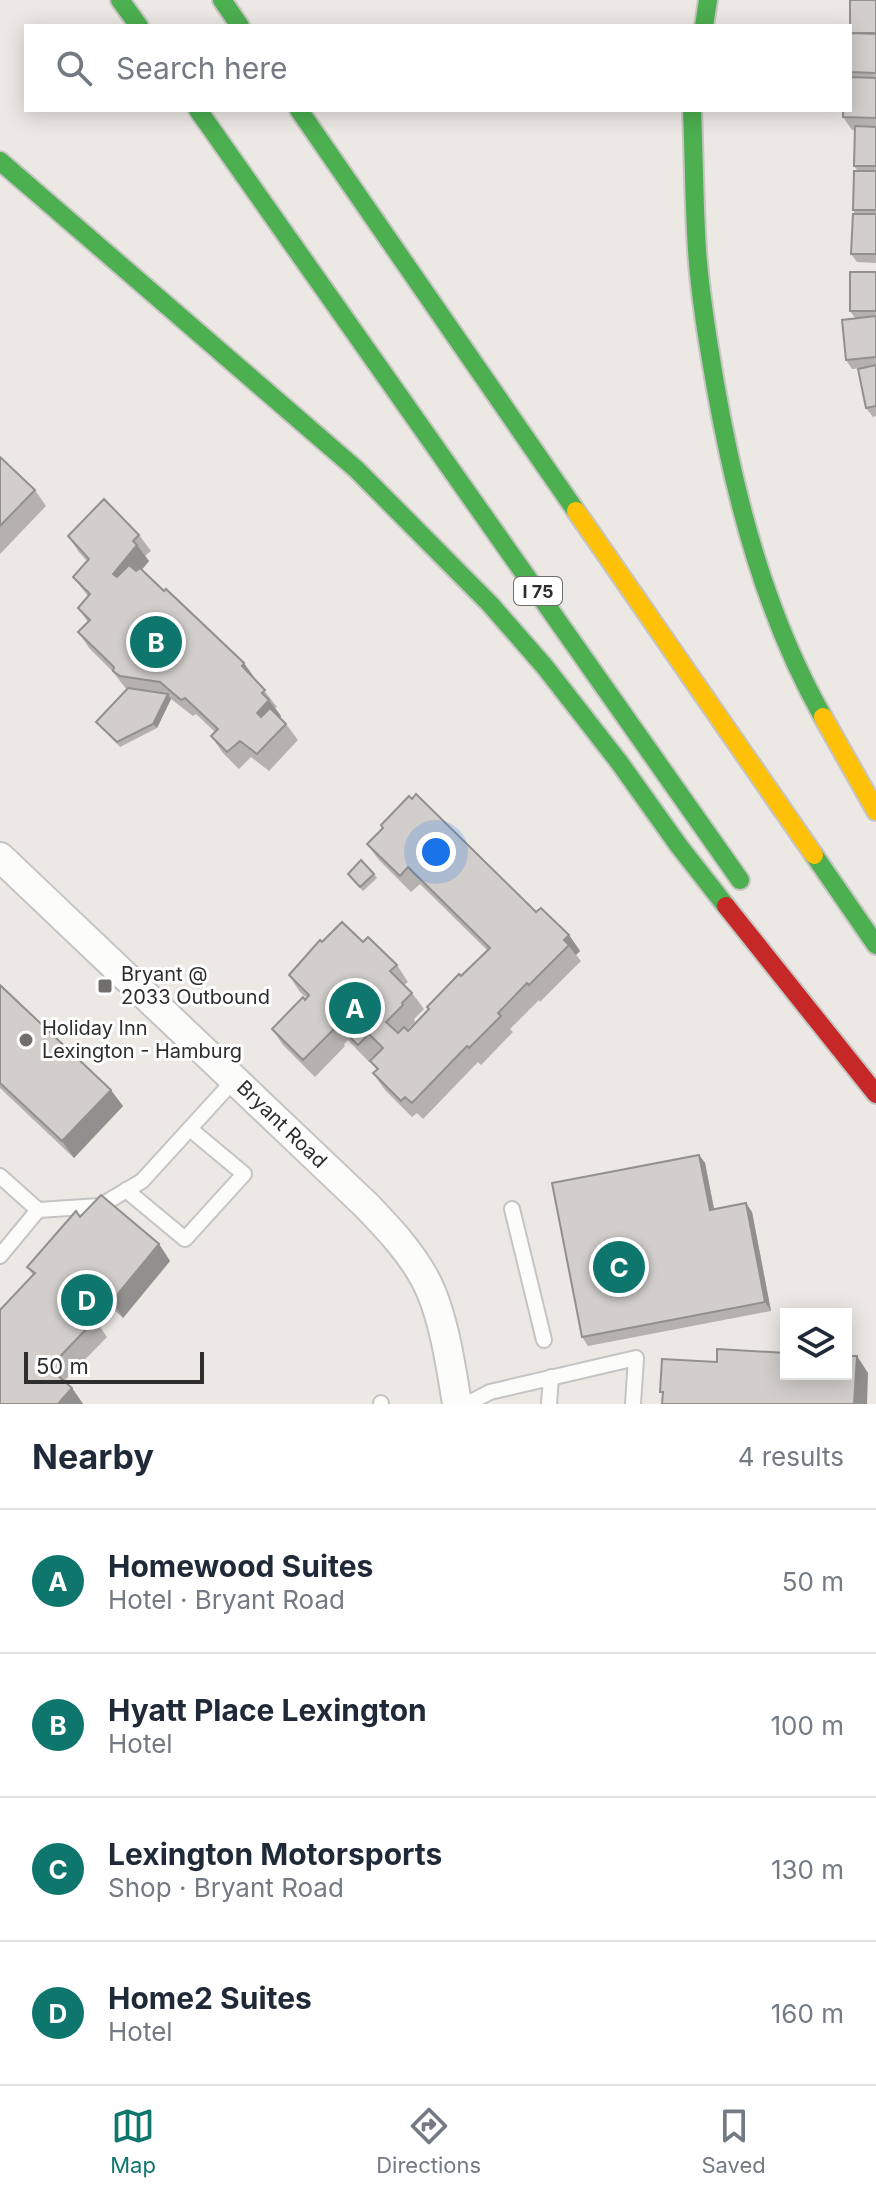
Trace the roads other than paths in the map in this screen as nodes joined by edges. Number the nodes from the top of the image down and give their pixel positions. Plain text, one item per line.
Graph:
1 (120, 0) edge
2 (222, 0) edge
3 (708, 0) edge
4 (138, 24) edge
5 (239, 24) edge
6 (704, 24) edge
7 (199, 112) edge
8 (300, 112) edge
9 (692, 112) edge
10 (0, 161) edge
11 (876, 811) edge
12 (0, 857) edge
13 (755, 901) dead end
14 (876, 945) edge
15 (827, 1004) dead end
16 (876, 1074) edge
17 (235, 1079) junction
18 (876, 1094) edge
19 (190, 1129) junction
20 (0, 1176) edge
21 (126, 1190) junction
22 (512, 1209) dead end
23 (38, 1210) junction
24 (0, 1256) edge
25 (544, 1340) dead end
26 (551, 1377) junction
27 (457, 1404) edge
28 (467, 1404) edge
29 (549, 1404) edge
30 (633, 1404) edge

1 - 4 highway
2 - 5 highway
3 - 6 highway
7 - 13 highway, I 75
8 - 14 highway
9 - 11 highway
10 - 18 highway
12 - 17 street, Bryant Road
15 - 16 highway
17 - 19 lane
17 - 27 street, Bryant Road
19 - 21 lane
19 - 21 lane
20 - 23 lane
21 - 23 lane
22 - 25 lane
23 - 24 lane
26 - 28 lane
26 - 29 lane
26 - 30 lane

